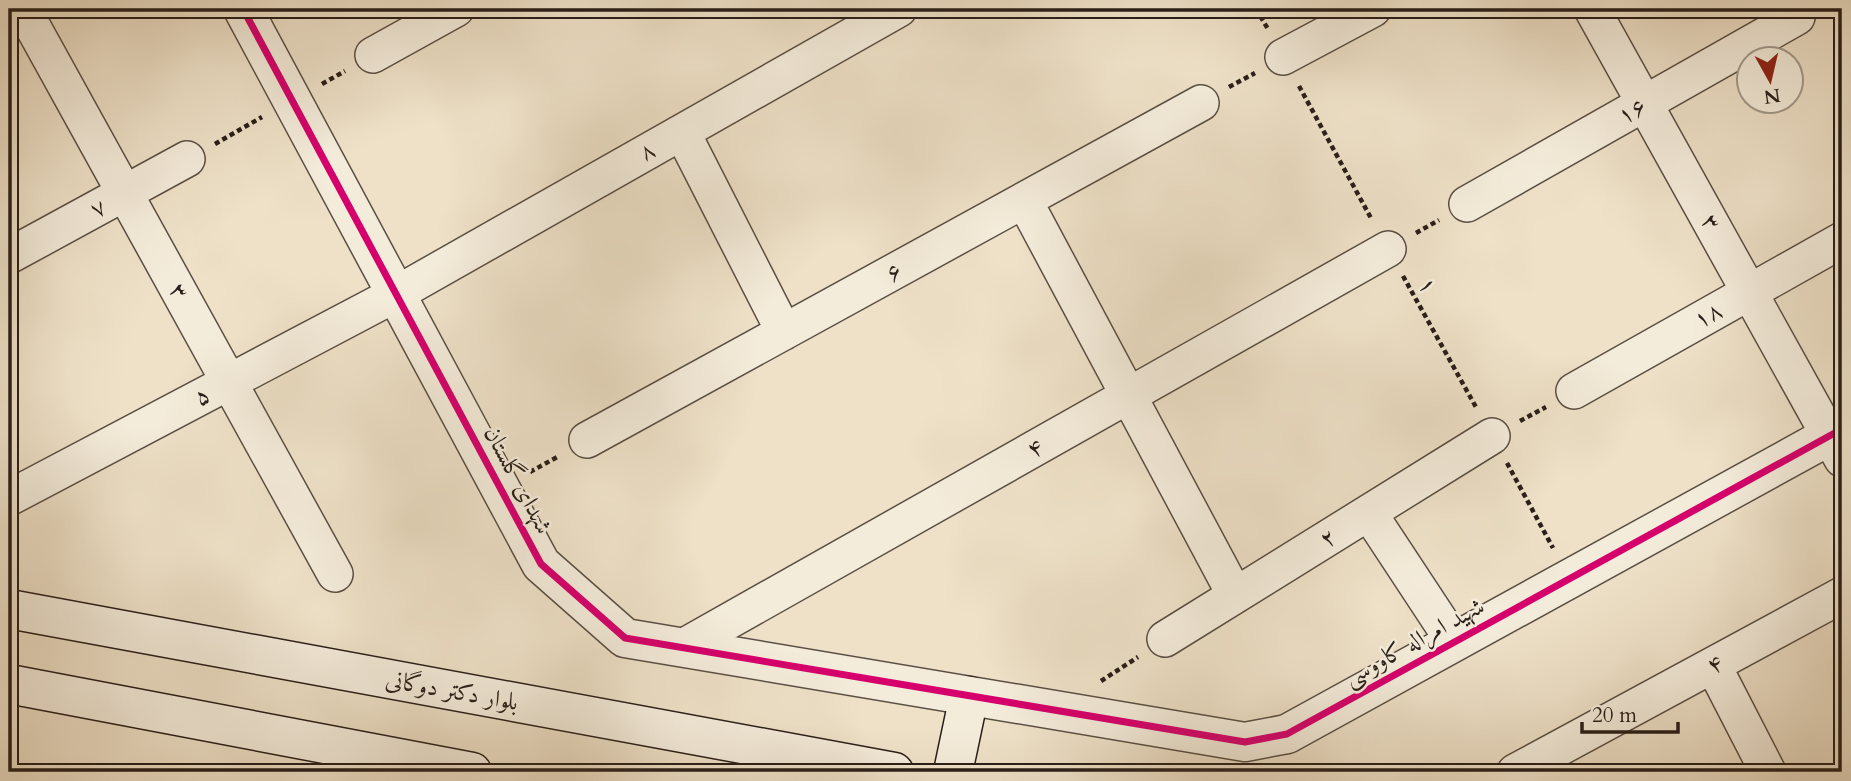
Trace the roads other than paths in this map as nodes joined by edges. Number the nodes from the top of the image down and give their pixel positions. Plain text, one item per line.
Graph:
1 (23, 9) edge
2 (243, 9) edge
3 (456, 9) edge
4 (899, 9) edge
5 (1373, 9) edge
6 (1592, 9) edge
7 (1797, 17) dead end
8 (373, 55) road end
9 (1283, 57) road end
10 (1200, 103) road end
11 (1645, 104) junction
12 (682, 132) junction
13 (187, 159) road end
14 (125, 193) junction
15 (1024, 200) junction
16 (1467, 204) road end
17 (1842, 240) edge
18 (1388, 249) road end
19 (9, 256) edge
20 (1749, 292) junction
21 (396, 294) junction
22 (784, 332) junction
23 (229, 382) junction
24 (1574, 391) road end
25 (1128, 396) junction
26 (1492, 436) road end
27 (587, 440) road end
28 (1838, 441) edge
29 (9, 498) edge
30 (1369, 513) junction
31 (335, 574) dead end
32 (1842, 595) edge
33 (1235, 596) junction
34 (9, 609) edge
35 (1164, 639) road end
36 (1454, 642) junction
37 (681, 648) junction
38 (1713, 665) junction
39 (9, 684) edge
40 (969, 696) junction
41 (472, 772) edge
42 (894, 772) edge
43 (953, 772) edge
44 (1515, 772) edge
45 (1768, 772) edge

1 - 14 street, ۳
2 - 21 street, شهدای گلستان
3 - 8 street
4 - 12 street, ۸
5 - 9 street
6 - 11 street, ۳
7 - 11 street, ۱۶
10 - 15 street, ۶
11 - 16 street, ۱۶
11 - 20 street, ۳
12 - 21 street, ۸
12 - 22 street
13 - 14 street, ۷
14 - 19 street, ۷
14 - 23 street, ۳
15 - 22 street, ۶
15 - 25 street
17 - 20 street, ۱۸
18 - 25 street, ۴
20 - 24 street, ۱۸
20 - 28 street, ۳
21 - 23 street, ۵
21 - 37 street, شهدای گلستان
22 - 27 street, ۶
23 - 29 street, ۵
23 - 31 street, ۳
25 - 33 street
25 - 37 street, ۴
26 - 30 street, ۲
28 - 36 street, شهید امراله کاووسی
30 - 33 street, ۲
30 - 36 street
32 - 38 street, ۴
33 - 35 street, ۲
34 - 42 street, بلوار دکتر دوگانی
36 - 40 street, شهید امراله کاووسی
37 - 40 street, شهدای گلستان
38 - 44 street, ۴
38 - 45 street
39 - 41 street
40 - 43 street

